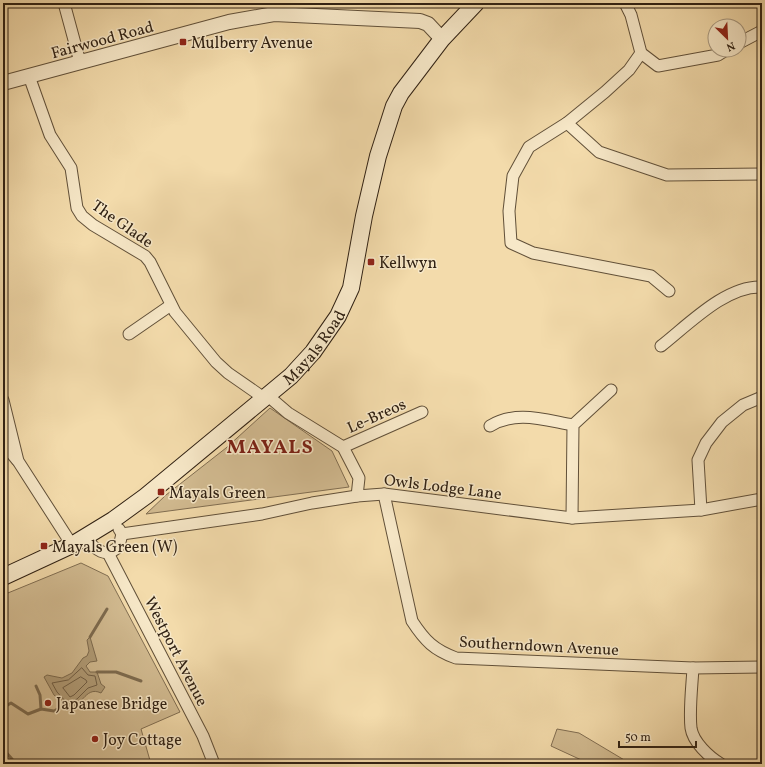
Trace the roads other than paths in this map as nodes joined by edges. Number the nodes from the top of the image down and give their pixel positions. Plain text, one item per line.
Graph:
1 (64, 3) edge
2 (476, 3) edge
3 (625, 3) edge
4 (273, 9) edge
5 (762, 31) edge
6 (442, 39) junction
7 (747, 39) edge
8 (641, 53) junction
9 (707, 56) edge
10 (80, 62) junction
11 (28, 76) junction
12 (3, 83) edge
13 (567, 123) junction
14 (762, 174) edge
15 (762, 286) edge
16 (669, 291) dead end
17 (171, 305) junction
18 (129, 334) dead end
19 (661, 346) dead end
20 (610, 390) dead end
21 (265, 396) junction
22 (762, 397) edge
23 (3, 400) edge
24 (422, 412) dead end
25 (573, 425) junction
26 (490, 426) dead end
27 (3, 443) edge
28 (344, 447) junction
29 (18, 461) junction
30 (384, 494) junction
31 (357, 496) junction
32 (762, 499) edge
33 (701, 510) junction
34 (572, 518) junction
35 (113, 520) junction
36 (122, 534) junction
37 (78, 541) junction
38 (108, 553) junction
39 (3, 577) edge
40 (762, 667) edge
41 (693, 668) junction
42 (214, 764) edge
43 (720, 764) edge

1 - 10 street
2 - 6 main road, Mayals Road
3 - 8 street
4 - 6 street, Fairwood Road
4 - 10 street, Fairwood Road
5 - 7 street
6 - 21 main road, Mayals Road
8 - 9 street
8 - 13 street
10 - 11 street, Fairwood Road
11 - 12 street, Fairwood Road
11 - 17 street, The Glade
13 - 14 street
13 - 16 street
15 - 19 street
17 - 18 street
17 - 21 street
20 - 25 street
21 - 28 street
21 - 35 main road, Mayals Road
22 - 33 street
23 - 29 street
24 - 28 street, Le-Breos
25 - 26 street
25 - 34 street
27 - 29 street
28 - 31 street
29 - 37 street
30 - 31 street, Owls Lodge Lane
30 - 34 street, Owls Lodge Lane
30 - 41 street, Southerndown Avenue
31 - 36 street, Owls Lodge Lane
32 - 33 street, Owls Lodge Lane
33 - 34 street, Owls Lodge Lane
35 - 36 street
35 - 37 main road, Mayals Road
36 - 38 street
37 - 38 street
37 - 39 main road, Mayals Road
38 - 42 street, Westport Avenue
40 - 41 street, Southerndown Avenue
41 - 43 street

